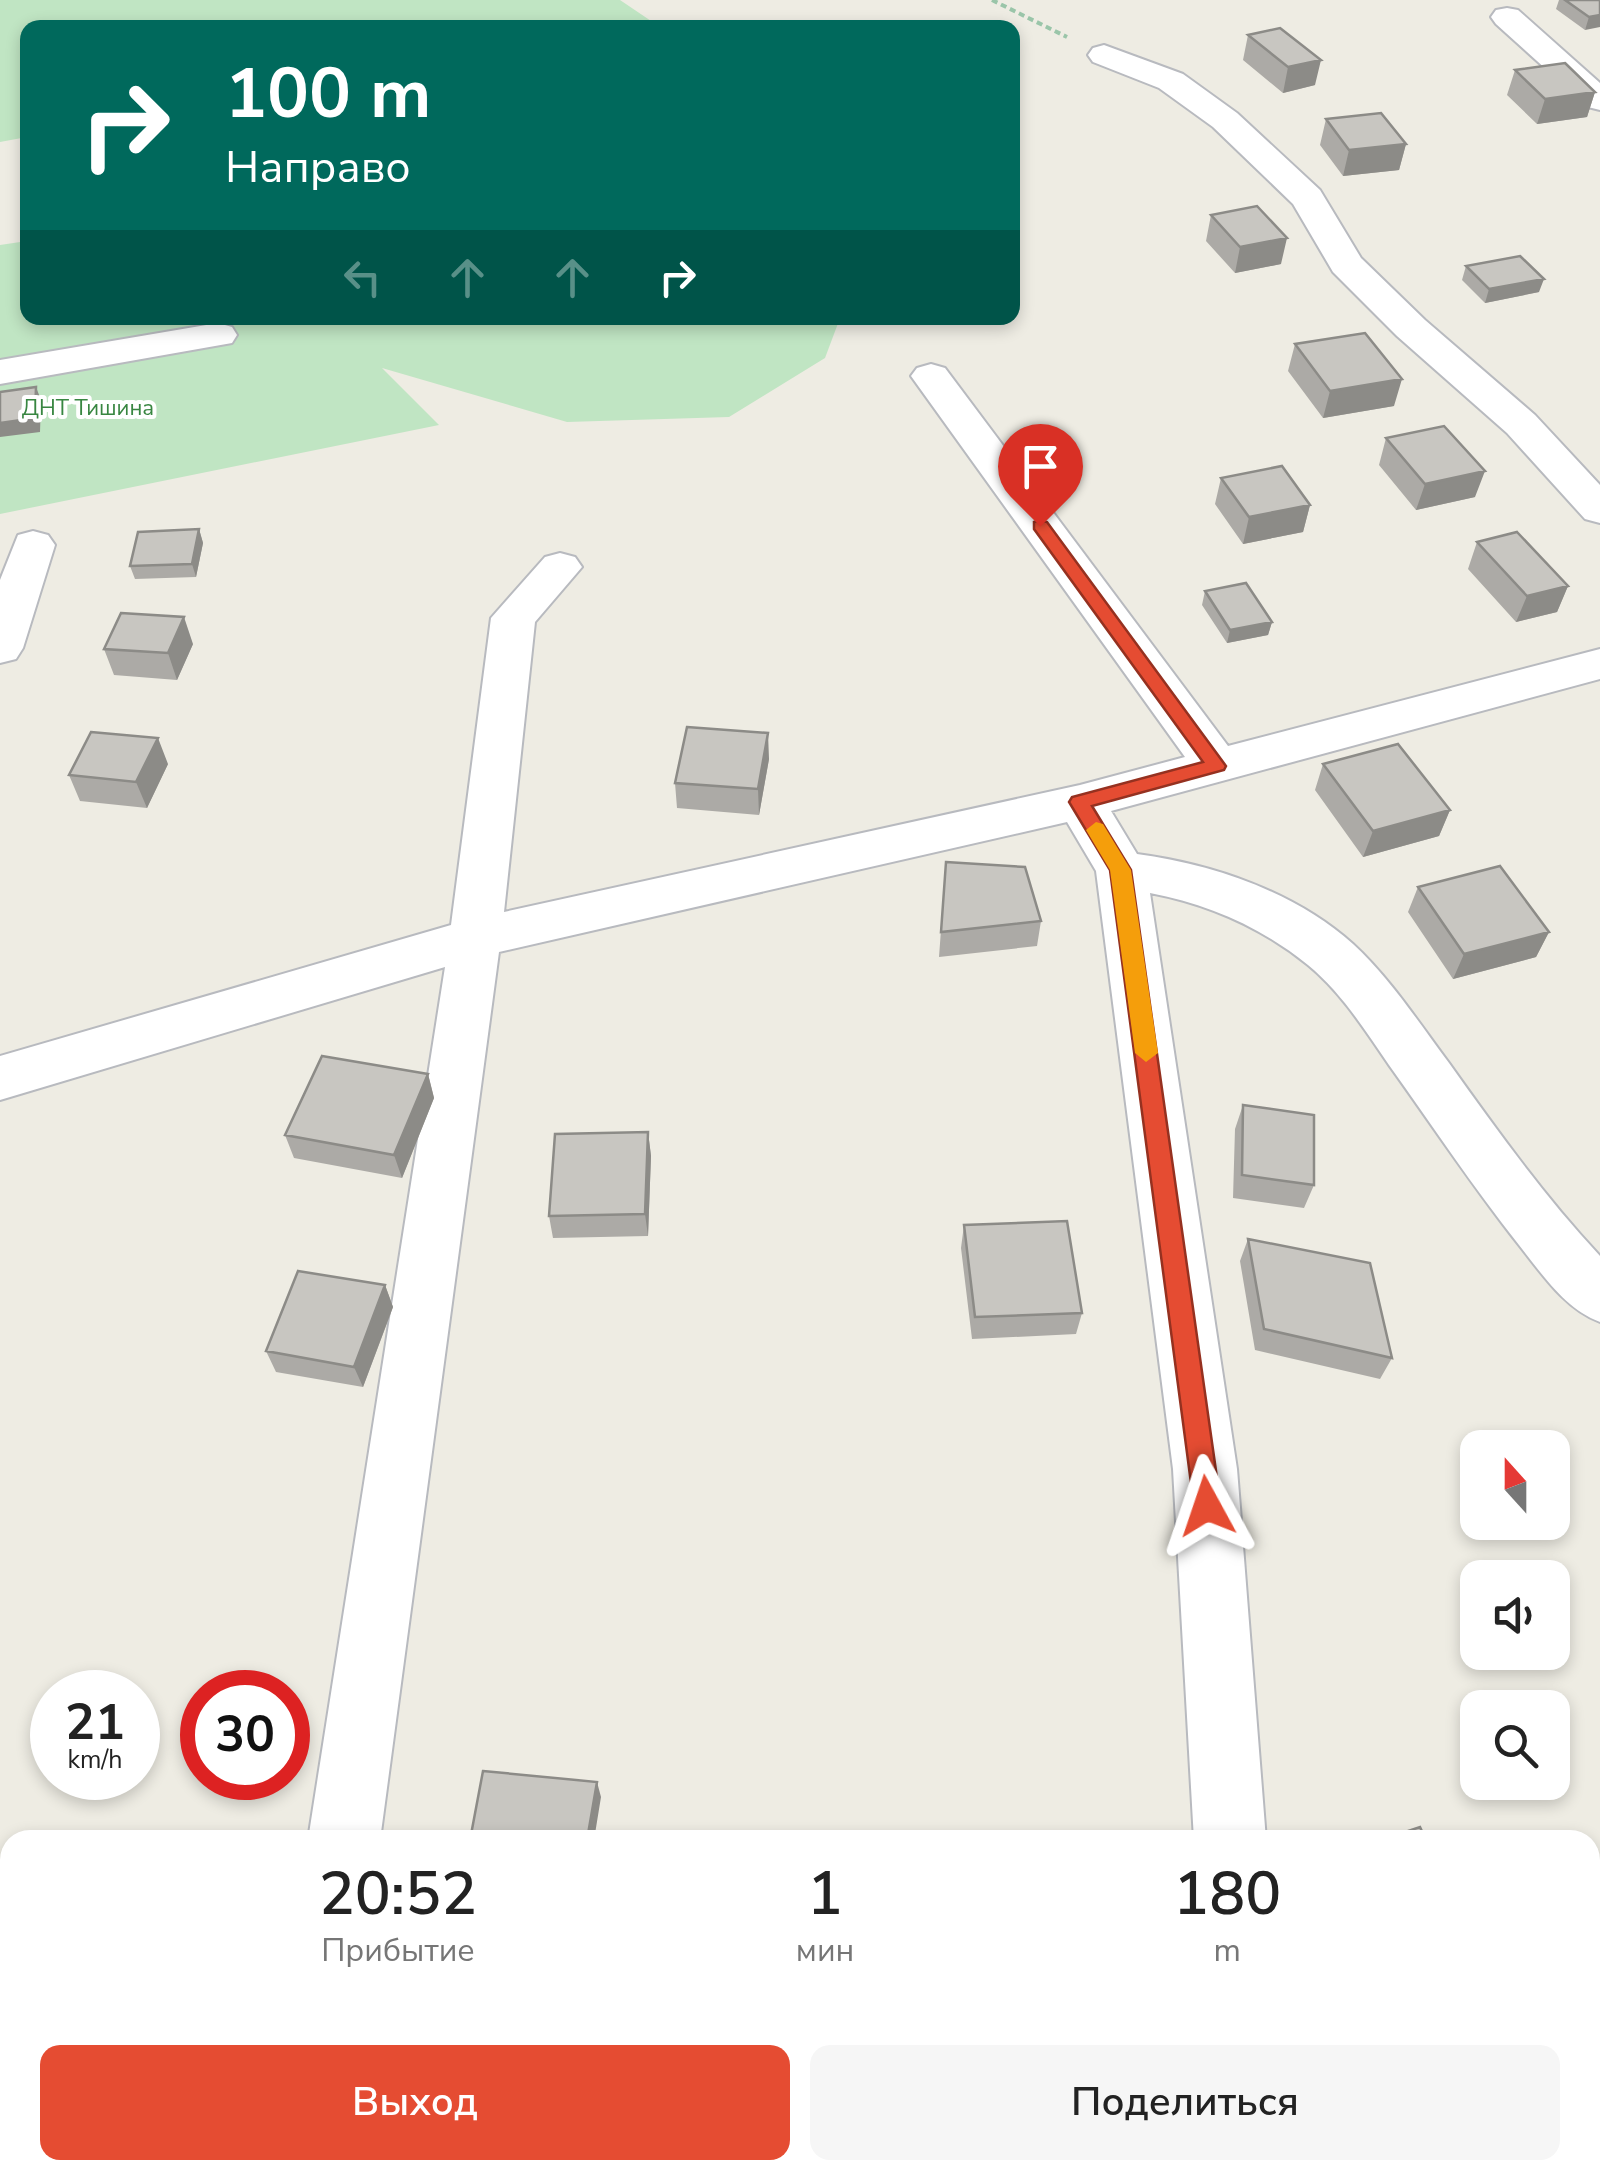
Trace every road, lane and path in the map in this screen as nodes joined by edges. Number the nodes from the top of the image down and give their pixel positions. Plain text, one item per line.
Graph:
1 (992, 0) edge
2 (1507, 17) dead end
3 (1104, 56) joint
4 (1600, 100) edge
5 (218, 336) dead end
6 (0, 372) edge
7 (931, 376) dead end
8 (1600, 510) edge
9 (34, 545) dead end
10 (560, 567) dead end
11 (0, 648) edge
12 (1600, 664) edge
13 (1216, 766) junction
14 (1080, 802) junction
15 (1121, 870) junction
16 (475, 938) junction
17 (0, 1078) edge
18 (1600, 1296) edge
19 (345, 1830) edge
20 (1229, 1830) edge

1 - 3 path
2 - 4 street
3 - 8 street
5 - 6 street
7 - 13 street
9 - 11 street
10 - 16 street
12 - 13 street
13 - 14 street
14 - 15 street
14 - 16 street
15 - 18 street
15 - 20 street
16 - 17 street
16 - 19 street

